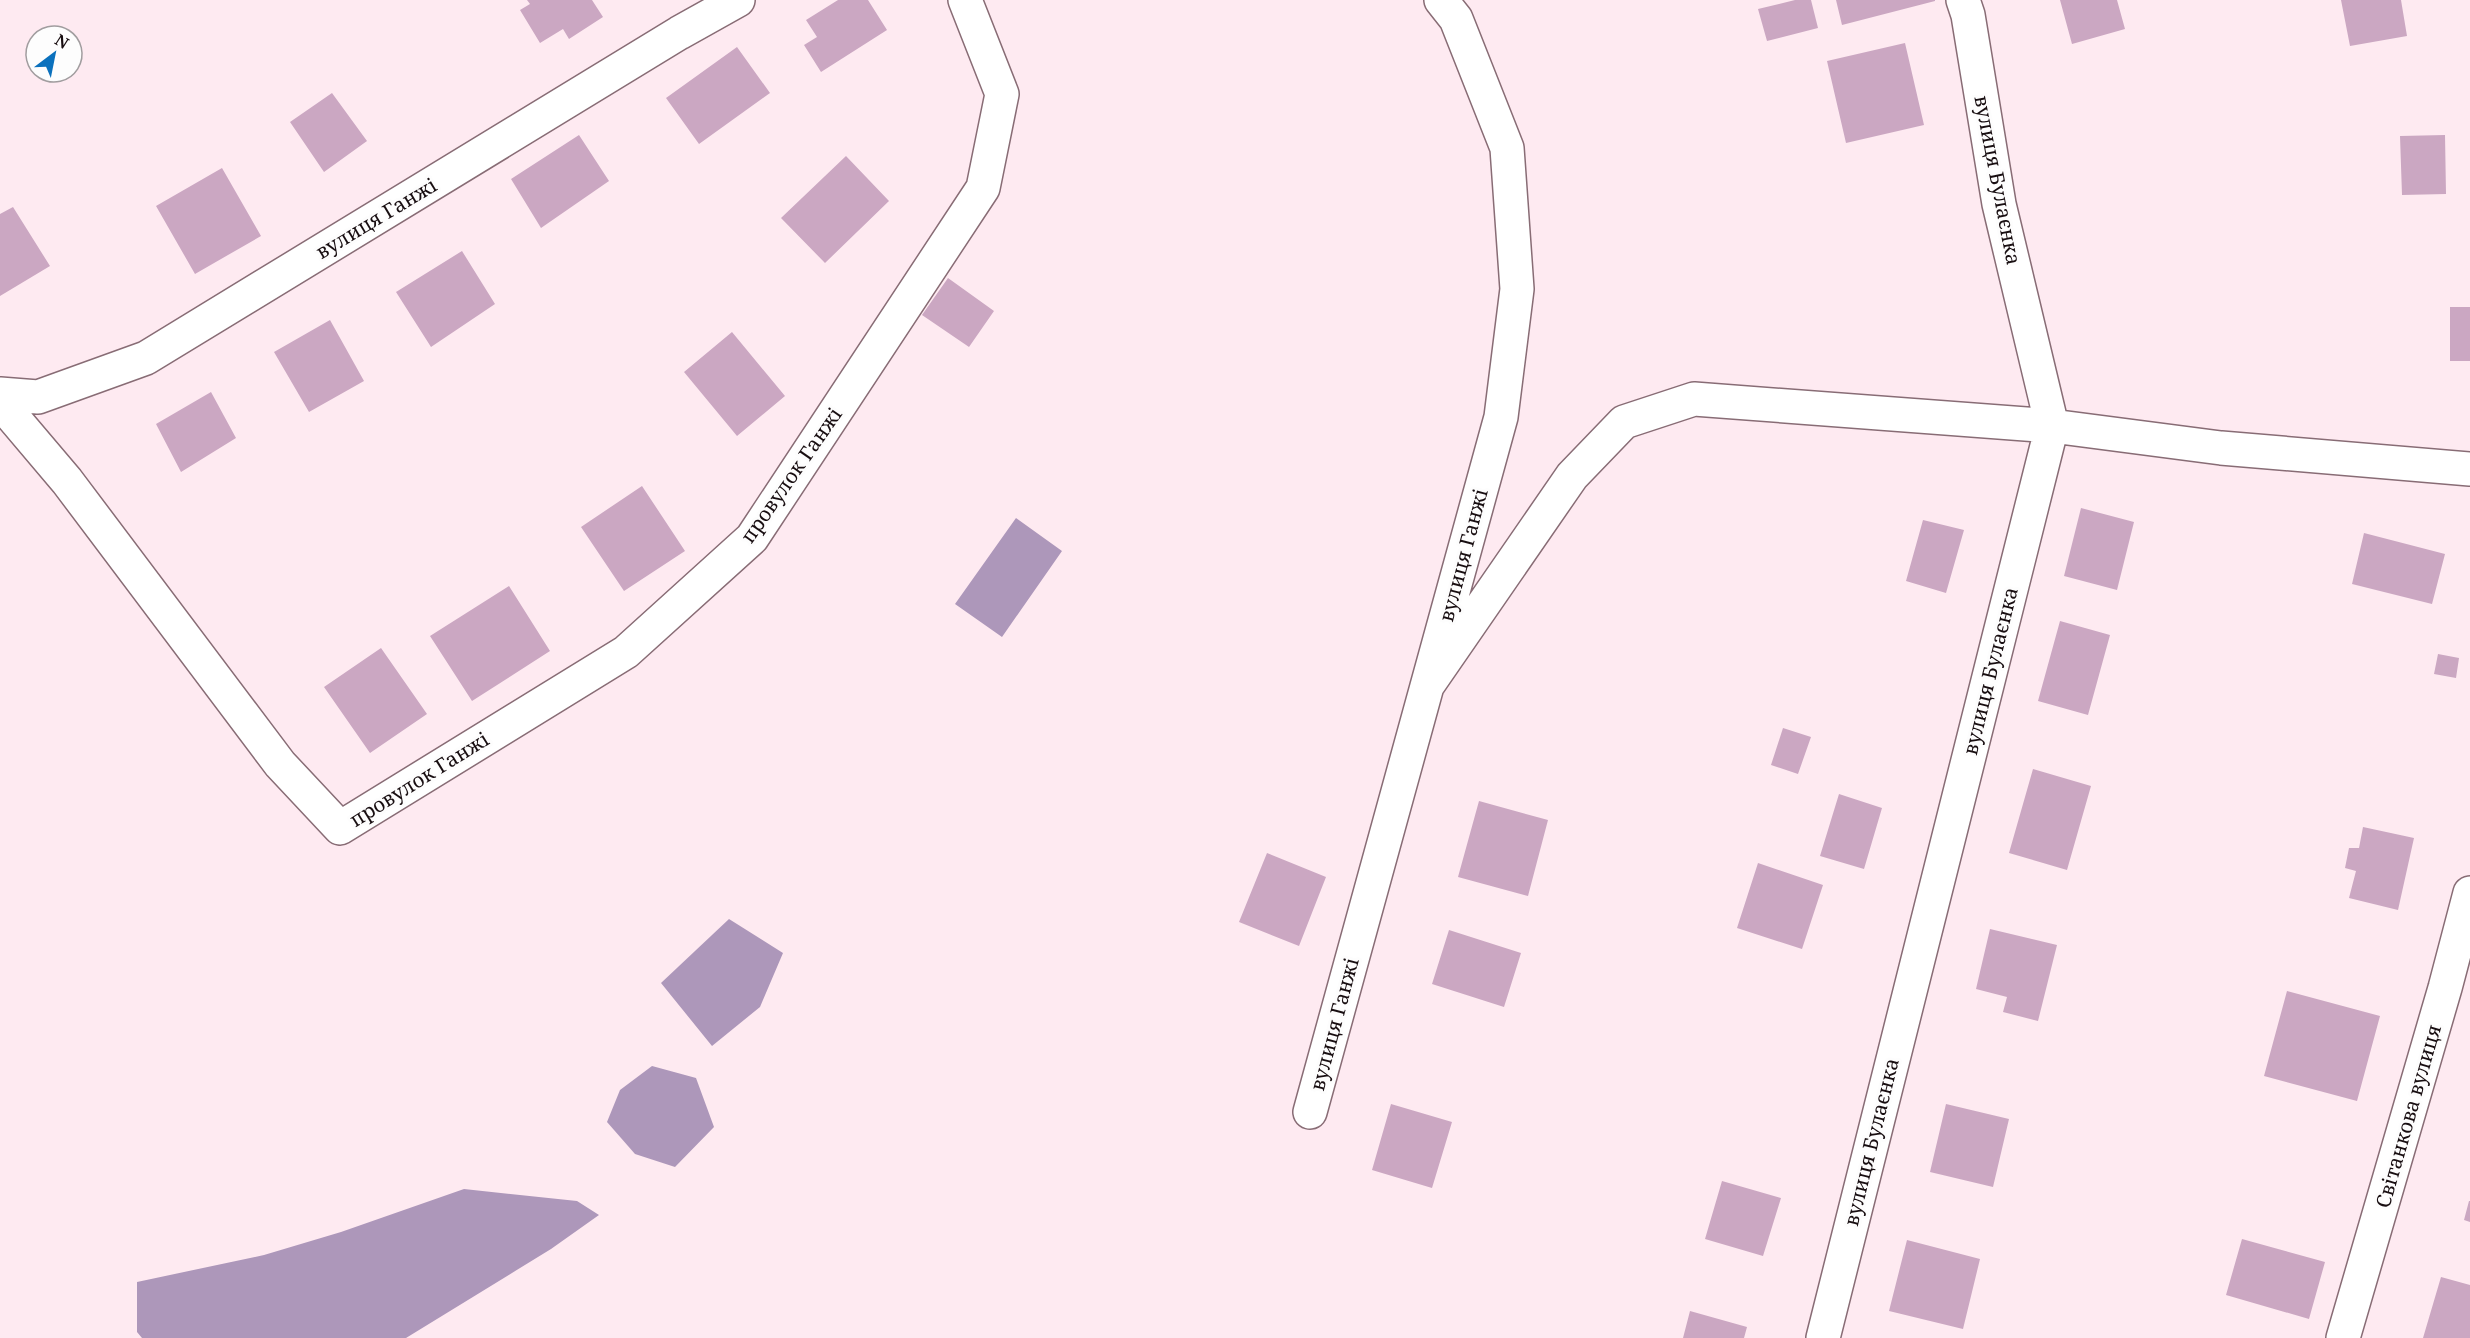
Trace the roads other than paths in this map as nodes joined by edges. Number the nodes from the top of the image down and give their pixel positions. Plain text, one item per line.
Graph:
1 (738, 0) edge
2 (965, 0) edge
3 (1441, 0) edge
4 (1963, 0) edge
5 (0, 394) edge
6 (0, 402) edge
7 (2052, 426) junction
8 (2470, 469) edge
9 (1427, 686) junction
10 (2470, 892) edge
11 (1310, 1112) dead end
12 (1823, 1338) edge
13 (2343, 1338) edge

1 - 5 street, вулиця Ганжі
2 - 6 street, провулок Ганжі
3 - 9 street, вулиця Ганжі
4 - 7 street, вулиця Булаєнка
7 - 8 street
7 - 9 street
7 - 12 street, вулиця Булаєнка
9 - 11 street, вулиця Ганжі
10 - 13 street, Світанкова вулиця

